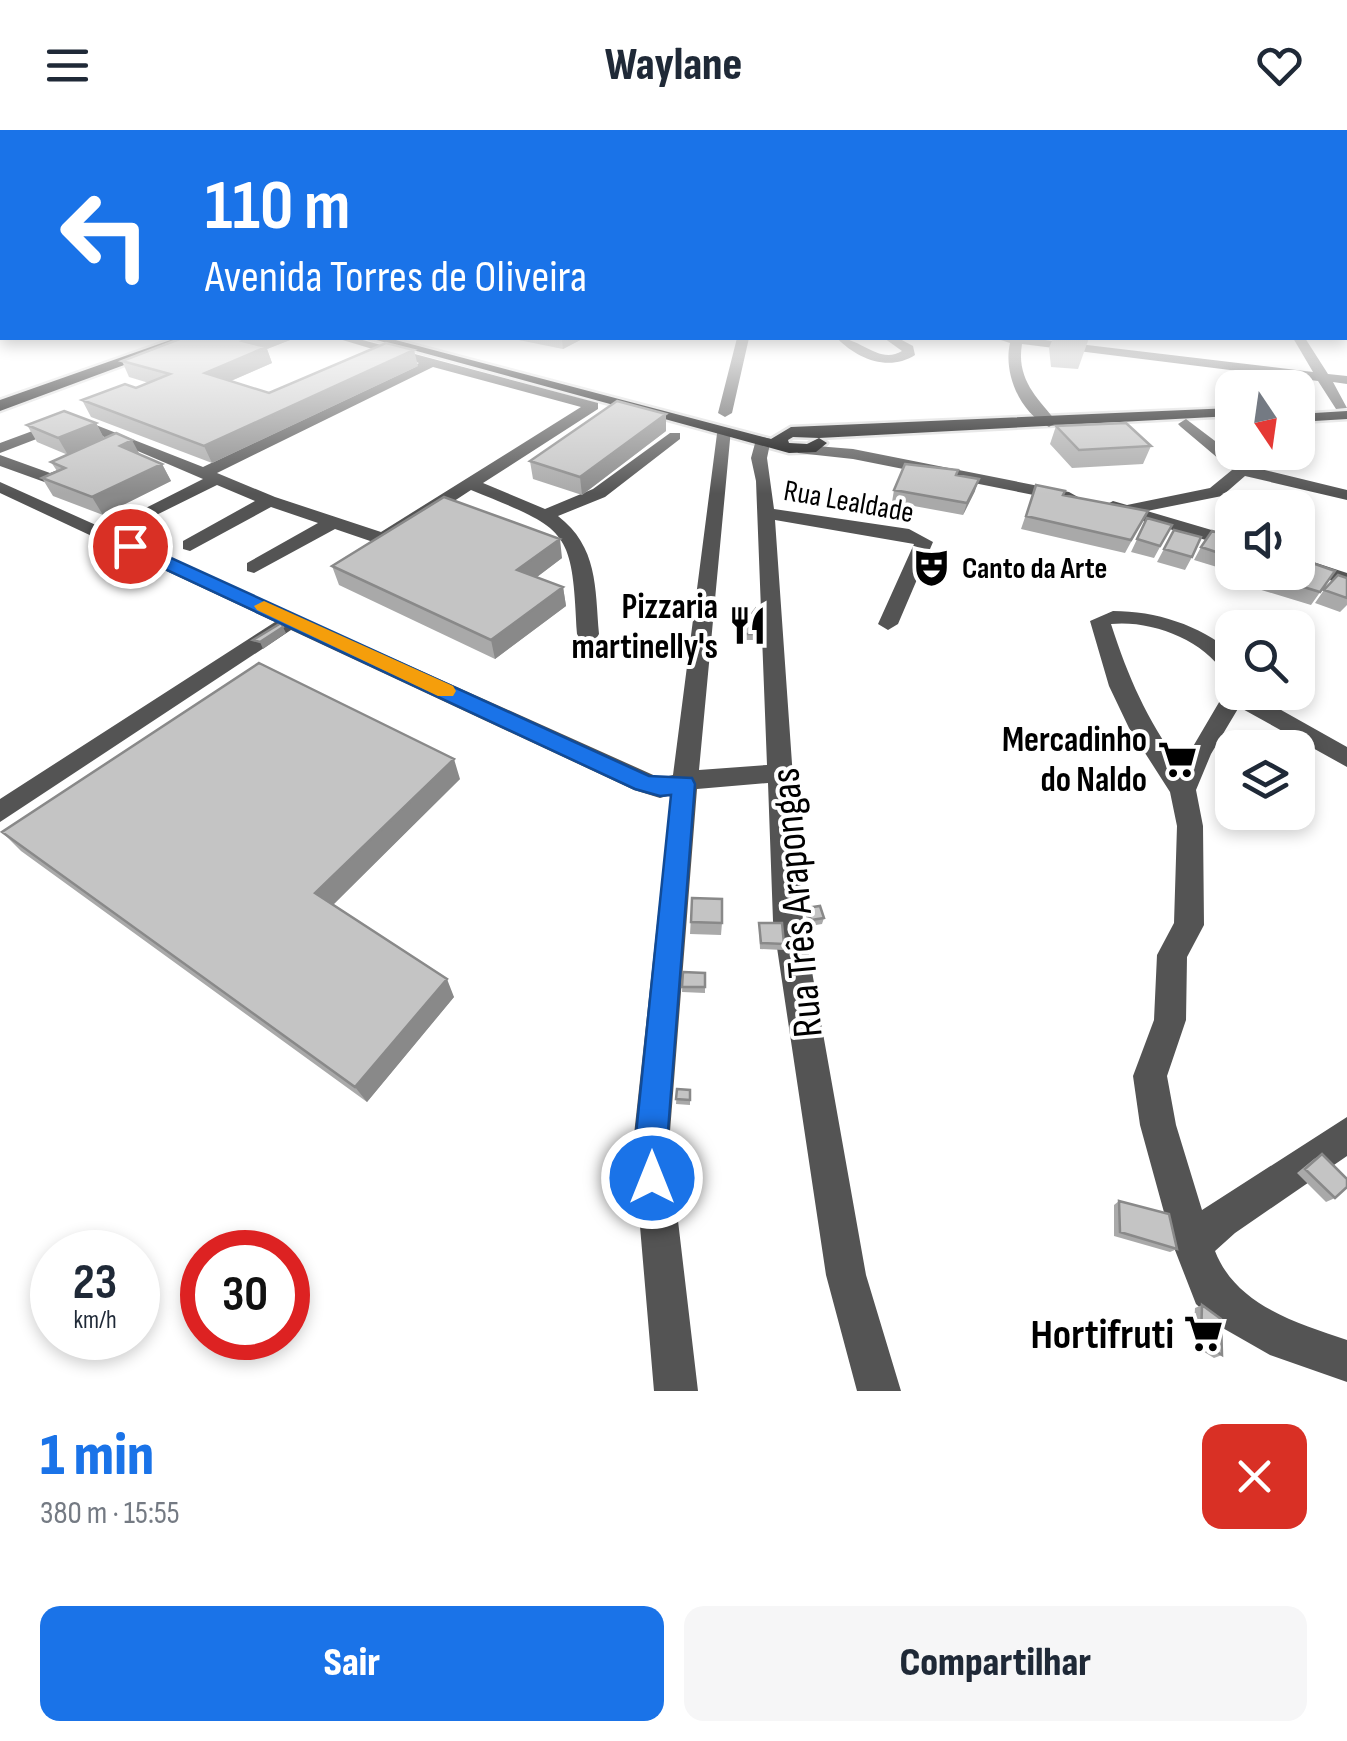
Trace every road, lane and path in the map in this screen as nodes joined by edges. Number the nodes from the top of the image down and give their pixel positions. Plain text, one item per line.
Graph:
1 (48, 377) edge
2 (81, 377) edge
3 (403, 377) edge
4 (489, 377) edge
5 (524, 377) edge
6 (576, 377) edge
7 (734, 377) edge
8 (1015, 377) edge
9 (1321, 377) joint
10 (528, 378) joint
11 (1347, 380) edge
12 (0, 394) edge
13 (0, 406) edge
14 (1315, 408) edge
15 (1345, 409) edge
16 (1215, 413) edge
17 (1315, 415) edge
18 (742, 418) dead end
19 (724, 421) junction
20 (1048, 422) junction
21 (1215, 423) edge
22 (1186, 424) junction
23 (675, 436) dead end
24 (804, 442) junction
25 (133, 443) junction
26 (761, 444) junction
27 (0, 448) edge
28 (1215, 448) edge
29 (894, 454) junction
30 (0, 460) edge
31 (1242, 470) joint
32 (210, 476) junction
33 (474, 485) junction
34 (0, 487) edge
35 (1347, 496) edge
36 (269, 501) junction
37 (1130, 509) junction
38 (765, 514) junction
39 (543, 516) junction
40 (132, 522) dead end
41 (330, 524) junction
42 (1215, 536) edge
43 (190, 545) dead end
44 (254, 568) dead end
45 (1315, 569) edge
46 (1347, 580) edge
47 (293, 620) junction
48 (888, 624) dead end
49 (588, 634) dead end
50 (1215, 647) edge
51 (1226, 710) edge
52 (1264, 710) edge
53 (1347, 758) edge
54 (782, 773) junction
55 (684, 784) junction
56 (1183, 790) junction
57 (0, 812) edge
58 (1347, 1135) edge
59 (1194, 1244) junction
60 (1347, 1361) edge
61 (676, 1391) edge
62 (879, 1391) edge

1 - 12 highway
2 - 13 highway
3 - 32 street
4 - 33 street
5 - 10 main road
6 - 19 main road
7 - 19 street
8 - 20 street
9 - 11 street
9 - 15 street
10 - 19 main road
14 - 15 main road
15 - 17 main road
16 - 20 main road
18 - 19 main road
19 - 26 main road
19 - 55 street
20 - 24 main road
21 - 22 main road
22 - 28 street
22 - 29 main road
23 - 39 street
24 - 26 street
24 - 26 main road
24 - 29 main road
24 - 29 street
25 - 27 street
25 - 30 street
25 - 32 street
26 - 38 street, Rua Três Arapongas
29 - 37 street
31 - 35 street
31 - 37 street
32 - 36 street
32 - 40 street
33 - 39 street
33 - 41 street
34 - 47 street
36 - 41 street
36 - 43 street
37 - 42 street
38 - 48 street, Rua Lealdade
38 - 54 street, Rua Três Arapongas
39 - 49 street
41 - 44 street
45 - 46 street
47 - 55 street
47 - 57 street
50 - 56 street
51 - 56 street
52 - 53 street
54 - 55 street
54 - 62 street, Rua Três Arapongas
55 - 61 street
56 - 59 street
58 - 59 street
59 - 60 street

